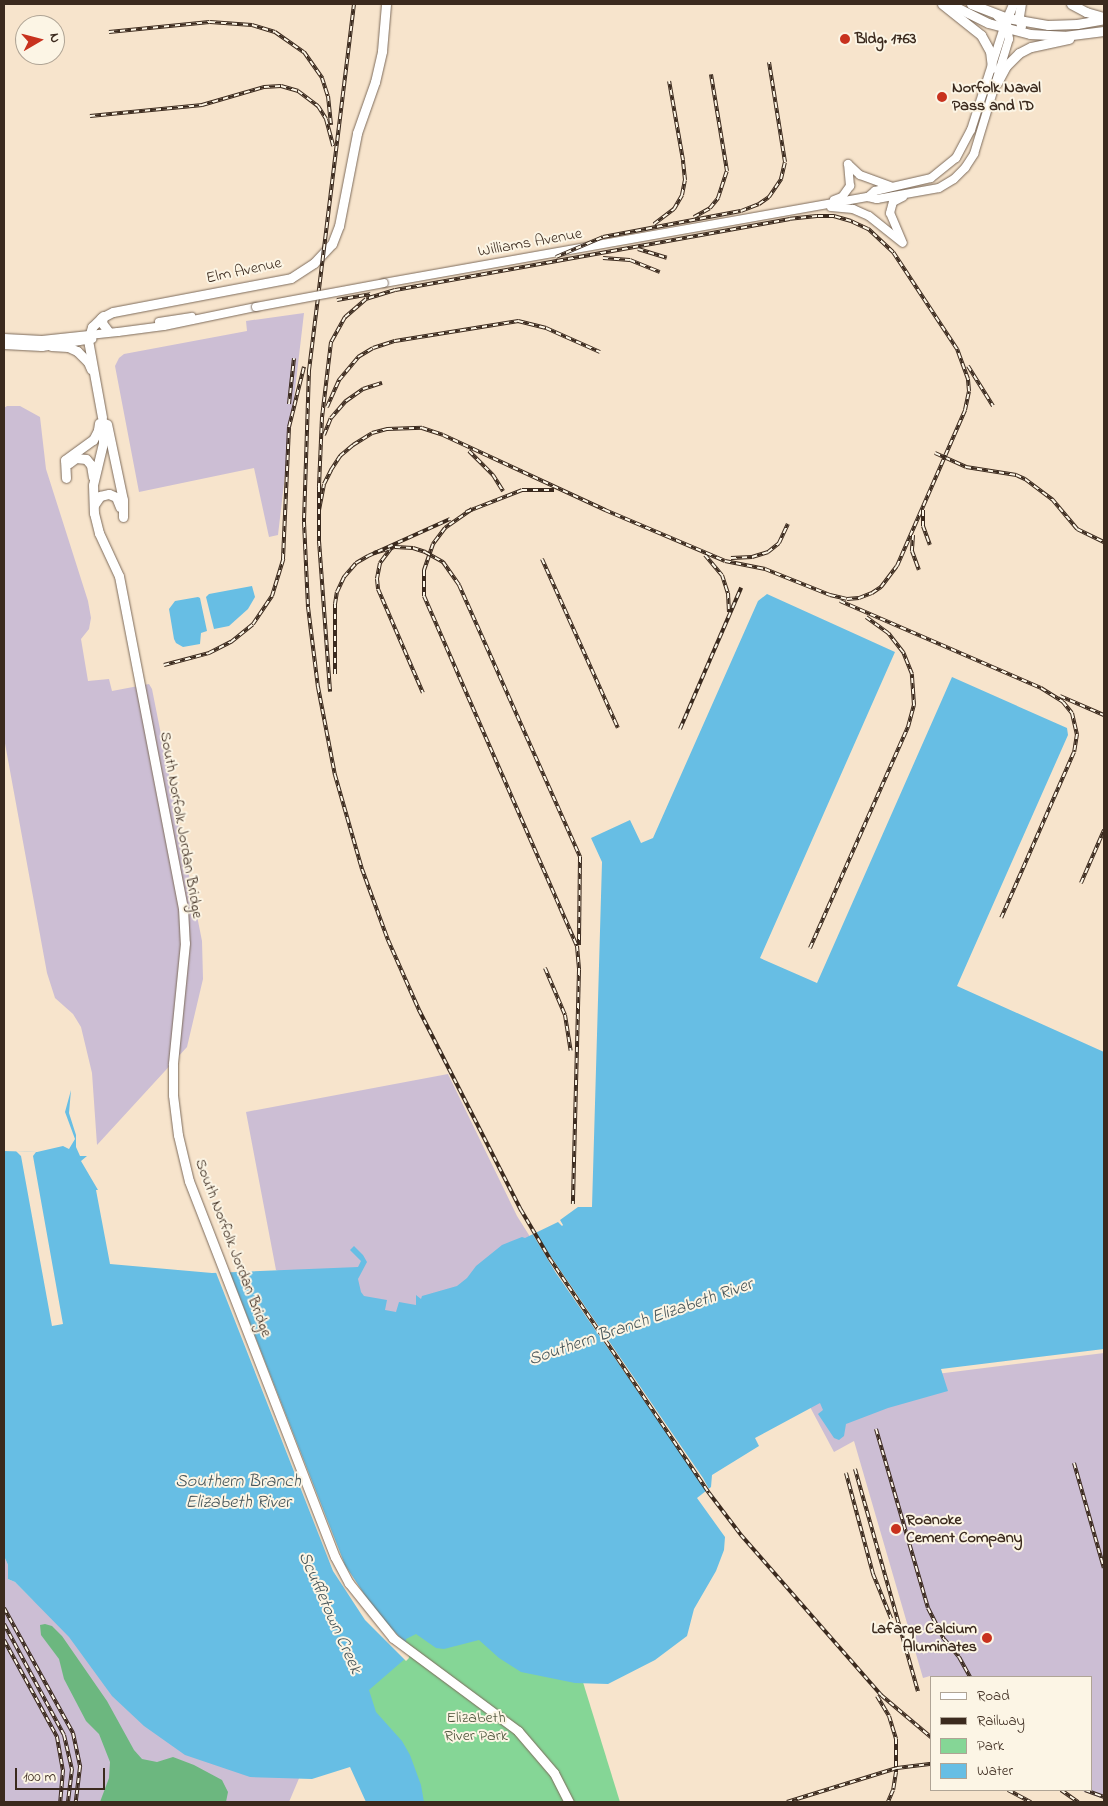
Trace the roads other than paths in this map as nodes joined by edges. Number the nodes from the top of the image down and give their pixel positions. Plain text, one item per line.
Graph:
1 (386, 4) edge
2 (942, 4) edge
3 (950, 4) edge
4 (971, 4) edge
5 (1013, 4) edge
6 (1021, 4) edge
7 (1071, 4) edge
8 (1104, 18) edge
9 (1019, 21) junction
10 (1006, 25) junction
11 (1104, 32) edge
12 (1027, 33) junction
13 (1086, 35) junction
14 (992, 68) junction
15 (997, 83) junction
16 (895, 186) junction
17 (910, 195) junction
18 (868, 197) junction
19 (818, 206) junction
20 (103, 316) junction
21 (113, 331) junction
22 (89, 337) junction
23 (4, 338) edge
24 (4, 345) edge
25 (51, 346) junction
26 (95, 379) junction
27 (97, 392) junction
28 (103, 420) junction
29 (80, 450) junction
30 (101, 452) junction
31 (93, 485) junction
32 (93, 511) junction
33 (569, 1802) edge

1 - 20 main road, Elm Avenue
2 - 14 main road
3 - 10 main road
4 - 10 main road
5 - 10 main road
6 - 9 main road
7 - 8 main road
8 - 9 main road
9 - 10 main road
9 - 12 main road
10 - 12 main road
10 - 14 street, Williams Avenue
10 - 15 street, Williams Avenue
11 - 13 main road
12 - 13 main road
13 - 15 main road
14 - 16 street, Williams Avenue
15 - 17 street, Williams Avenue
16 - 18 street, Williams Avenue
16 - 19 street
17 - 18 street, Williams Avenue
17 - 19 street
18 - 19 street, Williams Avenue
19 - 21 street, Williams Avenue, bridge
20 - 21 main road
20 - 22 main road
21 - 22 street, Williams Avenue
22 - 23 street
22 - 25 street
22 - 26 main road
24 - 25 street
25 - 26 main road
26 - 27 main road
27 - 28 main road
27 - 28 main road
28 - 29 main road
28 - 30 main road
28 - 32 main road
29 - 30 main road
29 - 31 main road
30 - 31 main road
31 - 32 main road
32 - 33 main road, South Norfolk Jordan Bridge

